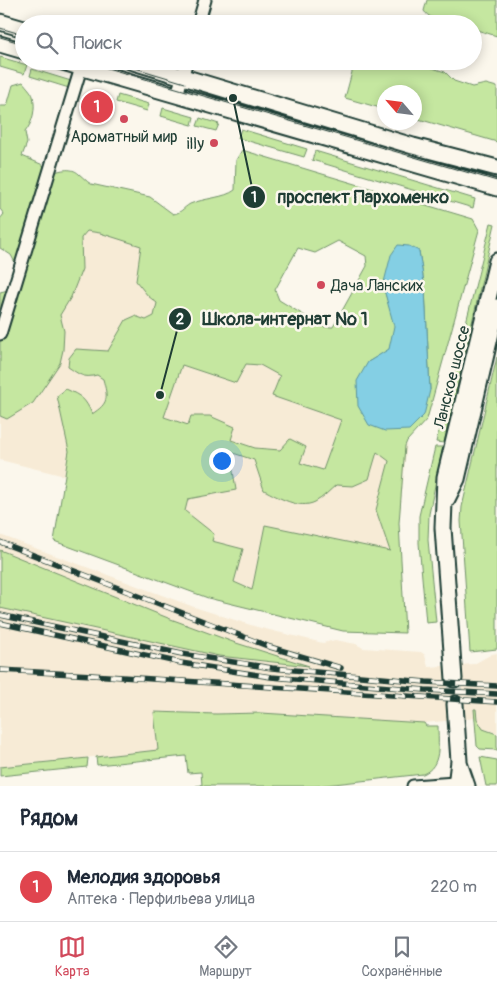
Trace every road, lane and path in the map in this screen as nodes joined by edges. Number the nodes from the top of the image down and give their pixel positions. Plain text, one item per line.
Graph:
1 (204, 0) edge
2 (200, 15) edge
3 (0, 22) edge
4 (15, 26) edge
5 (0, 44) edge
6 (15, 48) edge
7 (80, 70) edge
8 (100, 70) edge
9 (159, 70) edge
10 (184, 70) edge
11 (182, 77) junction
12 (177, 96) junction
13 (497, 168) edge
14 (497, 188) edge
15 (497, 261) edge
16 (497, 308) edge
17 (0, 334) edge
18 (445, 502) junction
19 (454, 679) tunnel mouth
20 (455, 704) tunnel mouth
21 (459, 785) edge
22 (413, 786) edge

1 - 2 street
3 - 4 main road
5 - 6 main road
7 - 17 street
8 - 12 main road
9 - 11 main road
10 - 11 street
11 - 12 street
11 - 13 main road
12 - 14 main road
15 - 18 main road, Ланское шоссе
16 - 18 main road, Ланское шоссе
18 - 19 main road, Ланское шоссе
20 - 21 main road
21 - 22 street

